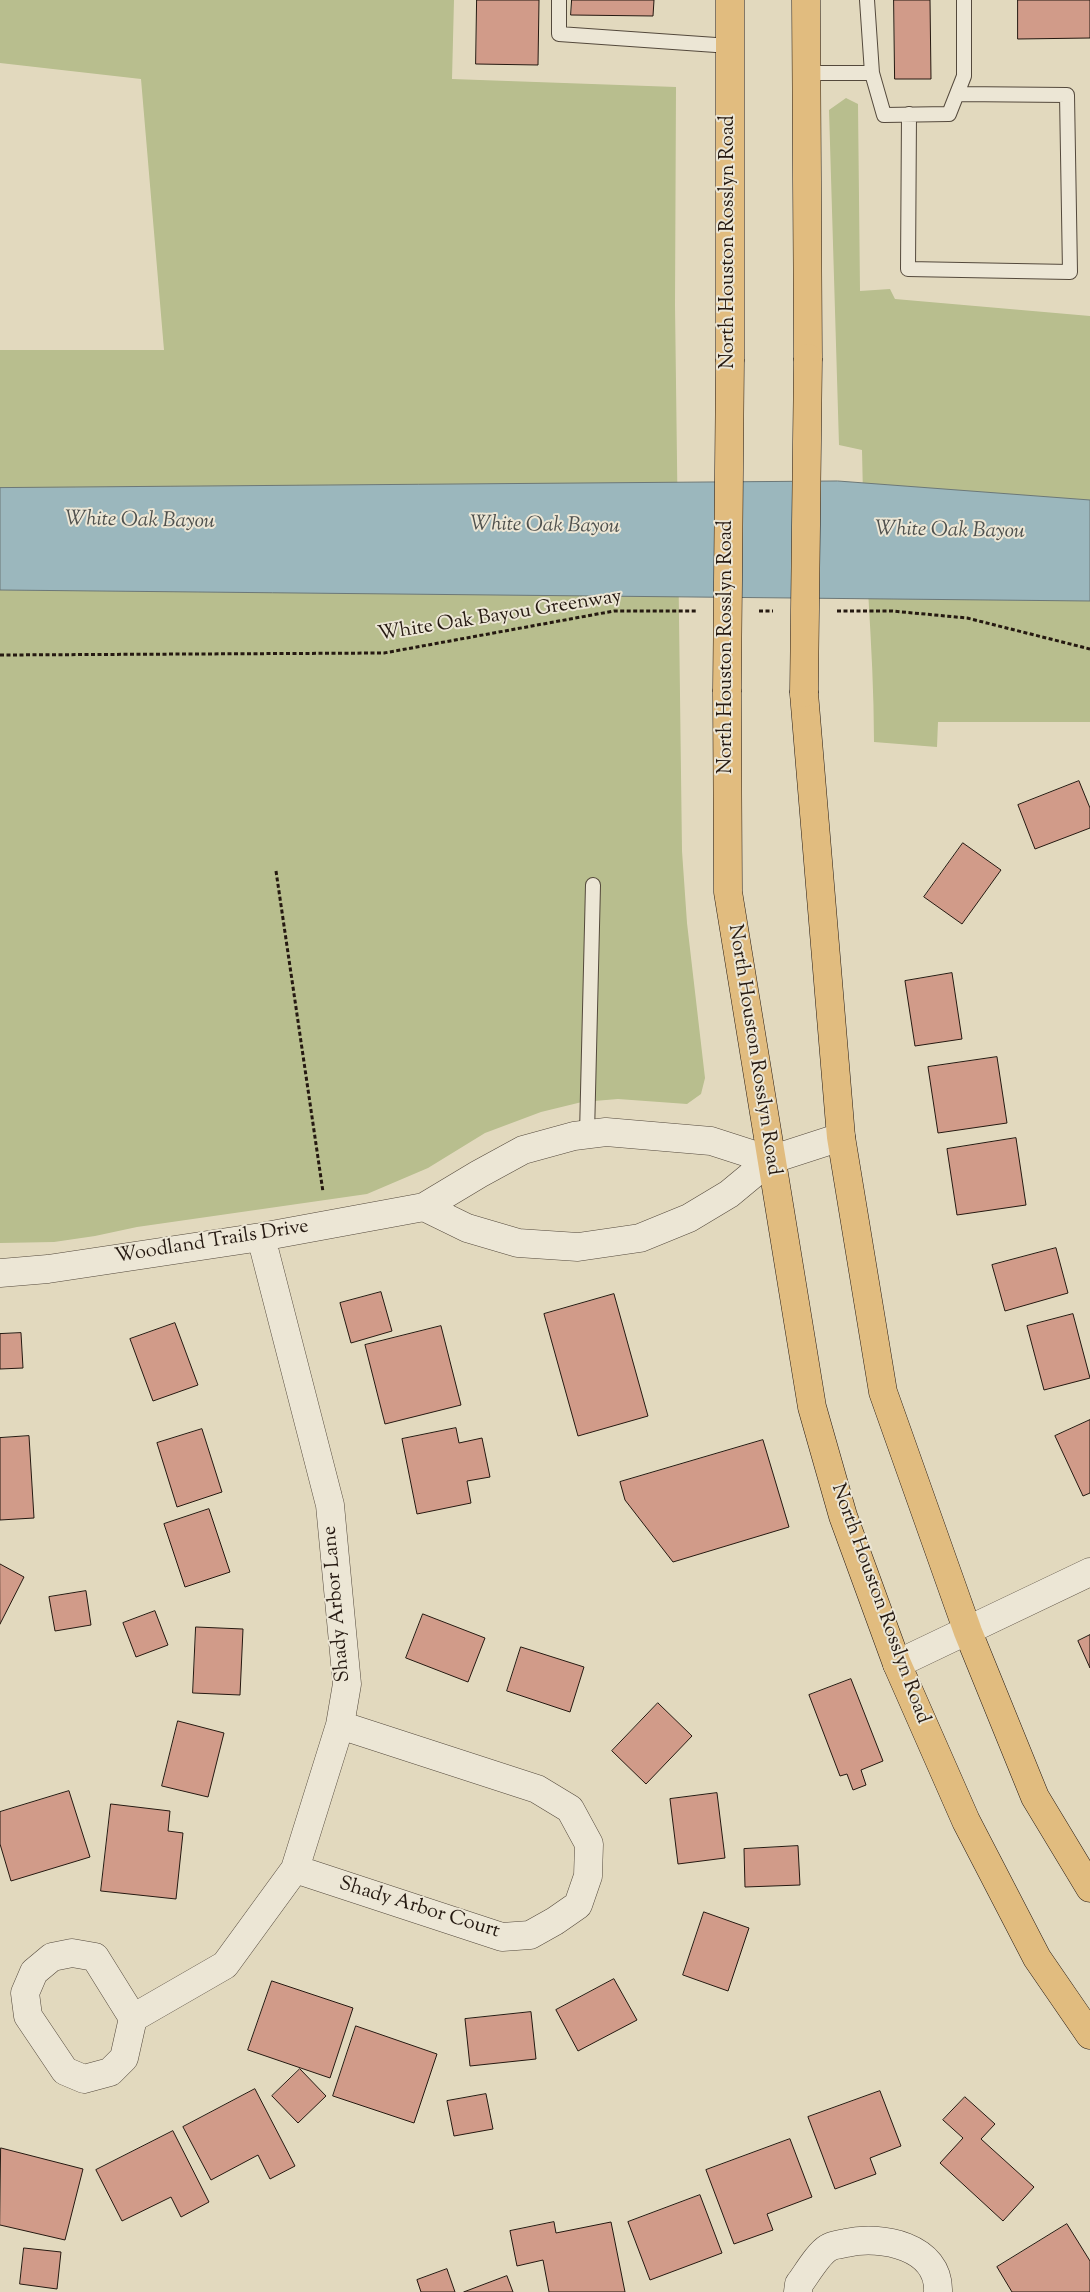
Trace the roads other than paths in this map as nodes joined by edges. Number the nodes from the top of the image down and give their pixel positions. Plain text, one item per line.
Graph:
1 (559, 0) edge
2 (730, 0) edge
3 (806, 0) edge
4 (867, 0) edge
5 (964, 0) edge
6 (730, 46) junction
7 (806, 73) junction
8 (872, 73) junction
9 (957, 94) junction
10 (909, 114) junction
11 (593, 885) dead end
12 (587, 1134) junction
13 (840, 1137) junction
14 (770, 1160) junction
15 (424, 1207) junction
16 (261, 1237) junction
17 (0, 1273) edge
18 (1090, 1572) edge
19 (968, 1632) junction
20 (897, 1664) junction
21 (340, 1725) junction
22 (295, 1869) junction
23 (1090, 1888) edge
24 (134, 2018) junction
25 (1090, 2035) edge
26 (798, 2292) edge
27 (938, 2292) edge

1 - 6 lane
2 - 6 main road, North Houston Rosslyn Road
3 - 7 main road
4 - 8 lane
5 - 9 lane
6 - 14 main road, North Houston Rosslyn Road, bridge
7 - 8 lane
7 - 13 main road, bridge
8 - 10 lane
9 - 10 lane
9 - 10 lane
11 - 12 lane
12 - 14 street, Woodland Trails Drive
12 - 15 street, Woodland Trails Drive
13 - 14 street
13 - 19 main road
14 - 15 street
14 - 20 main road, North Houston Rosslyn Road
15 - 16 street, Woodland Trails Drive
16 - 17 street, Woodland Trails Drive
16 - 21 street, Shady Arbor Lane
18 - 19 street
19 - 20 street
19 - 23 main road
20 - 25 main road, North Houston Rosslyn Road
21 - 22 street, Shady Arbor Lane
21 - 22 street, Shady Arbor Court
22 - 24 street, Shady Arbor Lane
24 - 24 street
26 - 27 street

